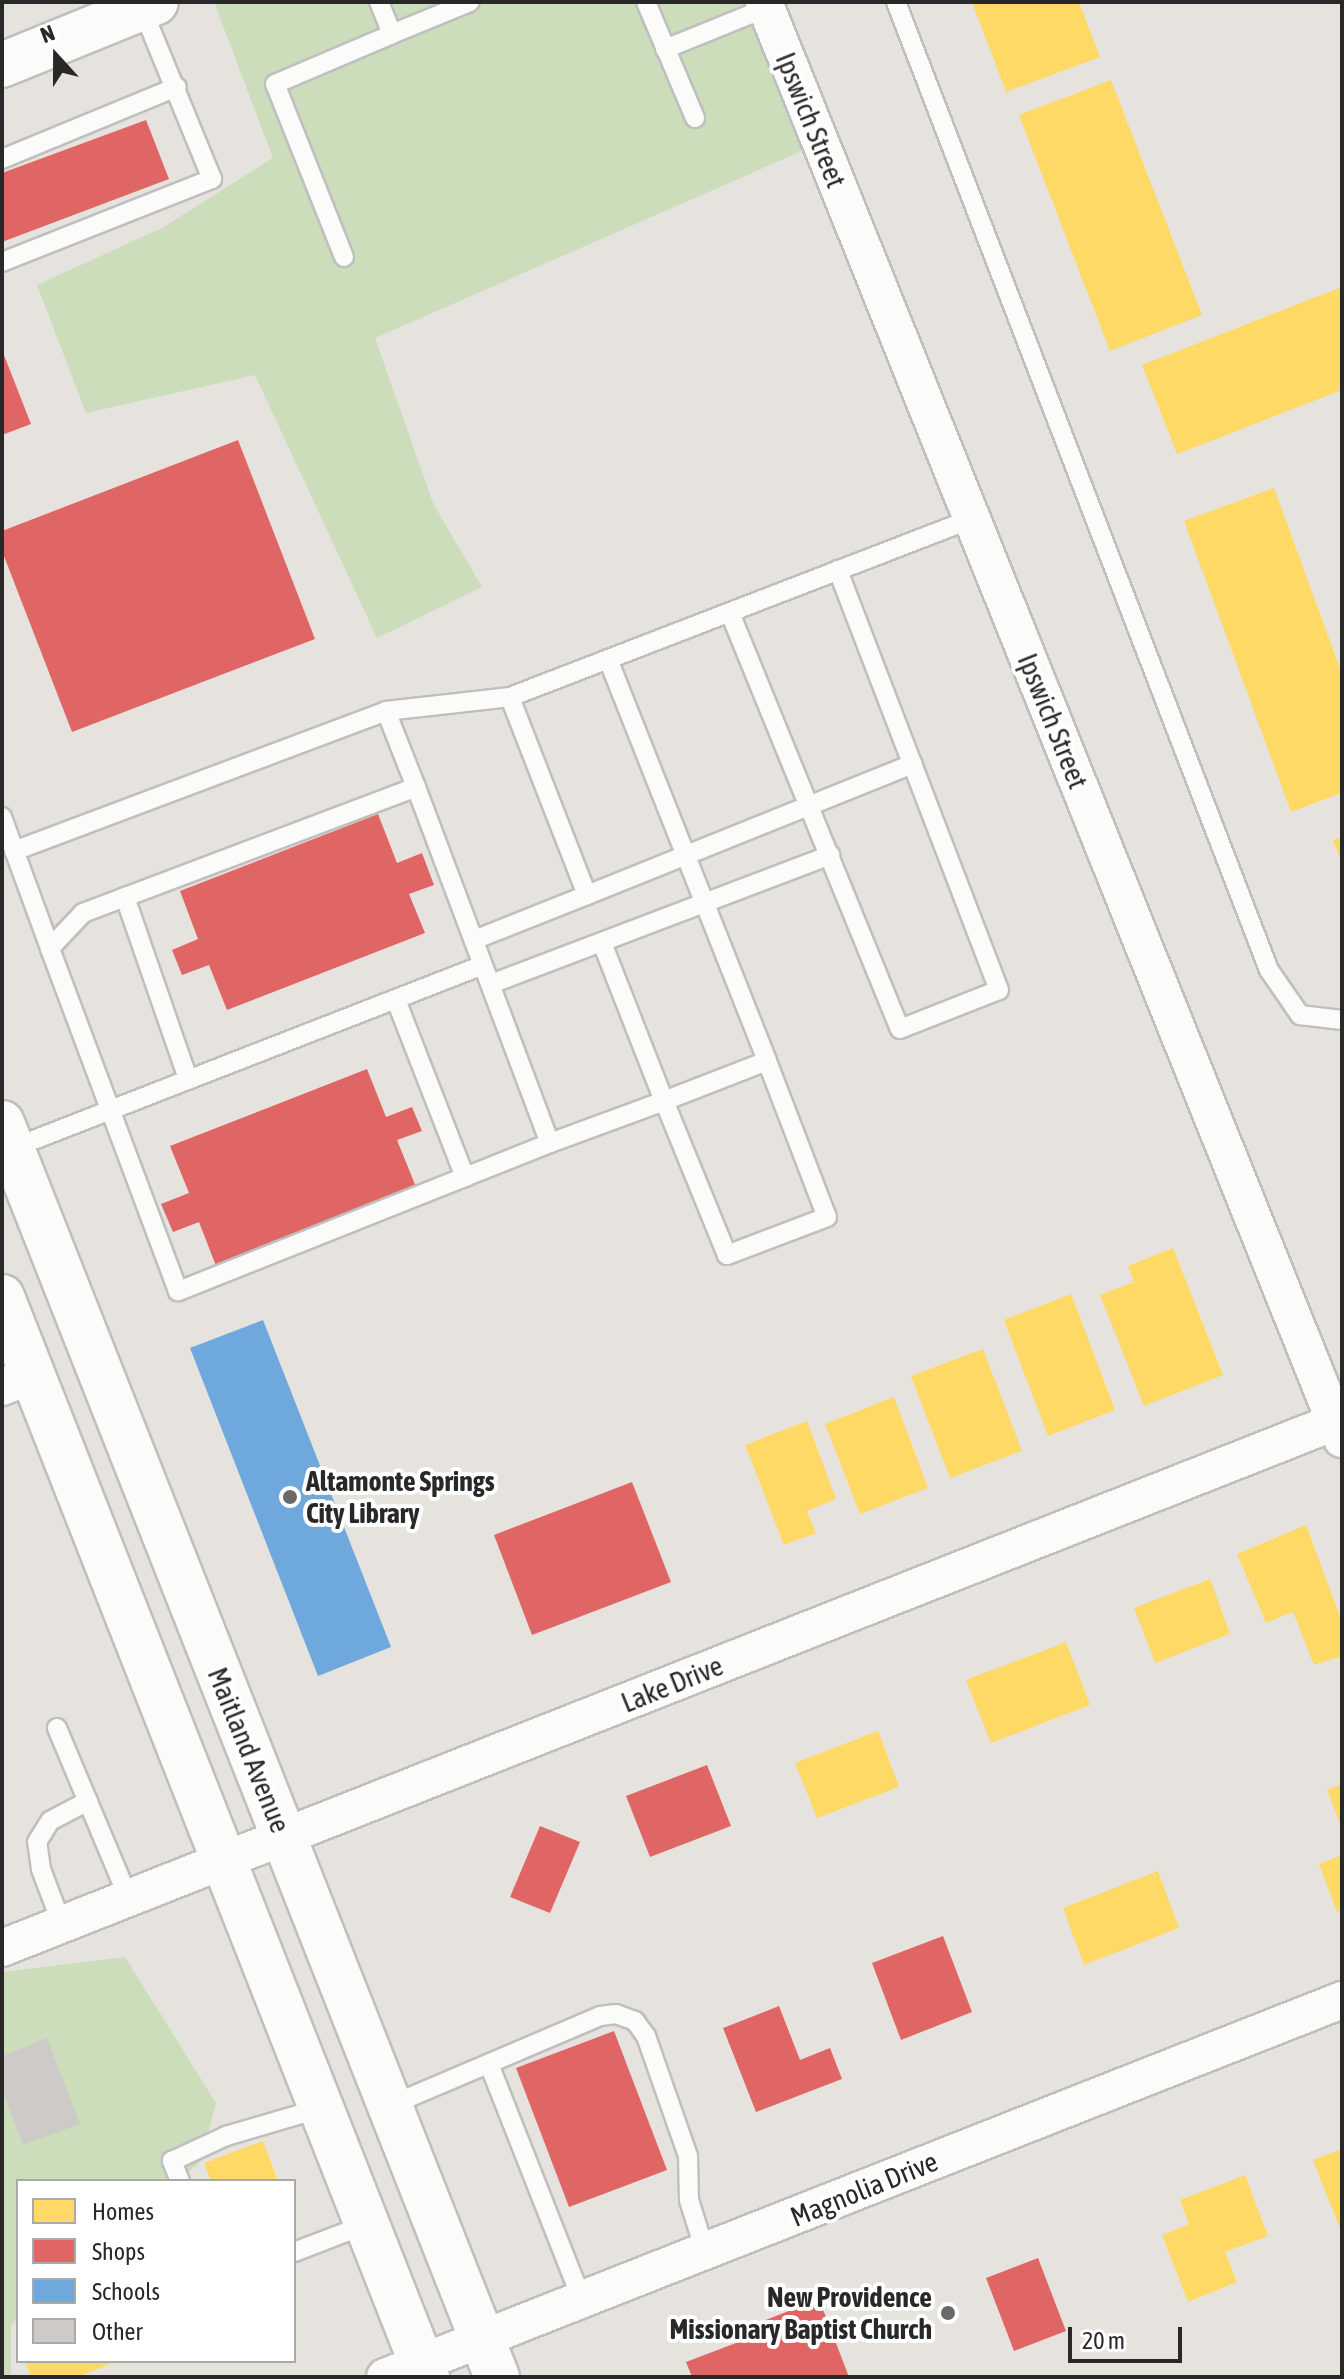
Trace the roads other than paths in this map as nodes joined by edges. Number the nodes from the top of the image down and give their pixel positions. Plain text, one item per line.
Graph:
1 (379, 2) edge
2 (470, 2) edge
3 (646, 2) edge
4 (896, 2) edge
5 (149, 5) edge
6 (765, 5) edge
7 (392, 34) junction
8 (665, 49) junction
9 (2, 65) edge
10 (177, 87) junction
11 (695, 118) dead end
12 (2, 159) edge
13 (344, 257) dead end
14 (2, 262) edge
15 (972, 519) junction
16 (838, 570) junction
17 (730, 613) junction
18 (608, 659) junction
19 (510, 697) junction
20 (386, 711) junction
21 (913, 764) junction
22 (416, 787) junction
23 (811, 805) junction
24 (2, 817) edge
25 (14, 851) junction
26 (686, 855) junction
27 (830, 855) junction
28 (587, 895) junction
29 (125, 897) junction
30 (705, 904) junction
31 (474, 940) junction
32 (602, 943) junction
33 (50, 948) junction
34 (483, 965) junction
35 (491, 984) junction
36 (396, 1000) junction
37 (1342, 1020) edge
38 (767, 1061) junction
39 (188, 1079) junction
40 (664, 1101) junction
41 (110, 1109) junction
42 (5, 1141) edge
43 (550, 1143) junction
44 (465, 1177) junction
45 (2, 1297) edge
46 (17, 1381) edge
47 (1340, 1427) edge
48 (57, 1728) dead end
49 (88, 1801) junction
50 (284, 1838) junction
51 (225, 1862) junction
52 (129, 1899) junction
53 (62, 1925) junction
54 (2, 1948) edge
55 (1342, 2000) edge
56 (489, 2064) junction
57 (389, 2106) junction
58 (322, 2108) junction
59 (179, 2179) edge
60 (367, 2224) junction
61 (296, 2251) edge
62 (705, 2251) junction
63 (582, 2300) junction
64 (490, 2358) edge
65 (411, 2372) edge

1 - 7 lane
2 - 7 lane
3 - 8 lane
4 - 37 lane
5 - 9 main road
5 - 10 lane
6 - 8 lane
6 - 15 street, Ipswich Street
7 - 13 lane
8 - 11 lane
10 - 12 lane
10 - 14 lane
15 - 16 lane
15 - 47 street, Ipswich Street
16 - 17 lane
16 - 21 lane
17 - 18 lane
17 - 23 lane
18 - 19 lane
18 - 26 lane
19 - 20 lane
19 - 28 lane
20 - 22 lane
20 - 25 lane
21 - 23 lane
21 - 27 lane
22 - 29 lane
22 - 31 lane
23 - 26 lane
23 - 27 lane
24 - 25 lane
25 - 33 lane
26 - 28 lane
26 - 30 lane
27 - 30 lane
28 - 31 lane
29 - 33 lane
29 - 39 lane
30 - 32 lane
30 - 38 lane
31 - 34 lane
32 - 35 lane
32 - 40 lane
33 - 41 lane
34 - 35 lane
34 - 36 lane
35 - 43 lane
36 - 39 lane
36 - 44 lane
38 - 40 lane
38 - 40 lane
39 - 41 lane
40 - 43 lane
41 - 42 lane
41 - 44 lane
42 - 50 main road, Maitland Avenue
43 - 44 lane
45 - 46 main road
46 - 51 main road
47 - 50 street, Lake Drive
48 - 49 lane
49 - 52 lane
49 - 53 lane
50 - 51 street, Lake Drive
50 - 57 main road, Maitland Avenue
51 - 52 street, Lake Drive
51 - 58 main road
52 - 53 street, Lake Drive
53 - 54 street, Lake Drive
55 - 62 street, Magnolia Drive
56 - 57 lane
56 - 62 lane
56 - 63 lane
57 - 64 main road, Maitland Avenue
58 - 59 lane
58 - 60 main road
60 - 61 lane
60 - 65 main road
62 - 63 street, Magnolia Drive
63 - 64 street, Magnolia Drive
64 - 65 street, Magnolia Drive

